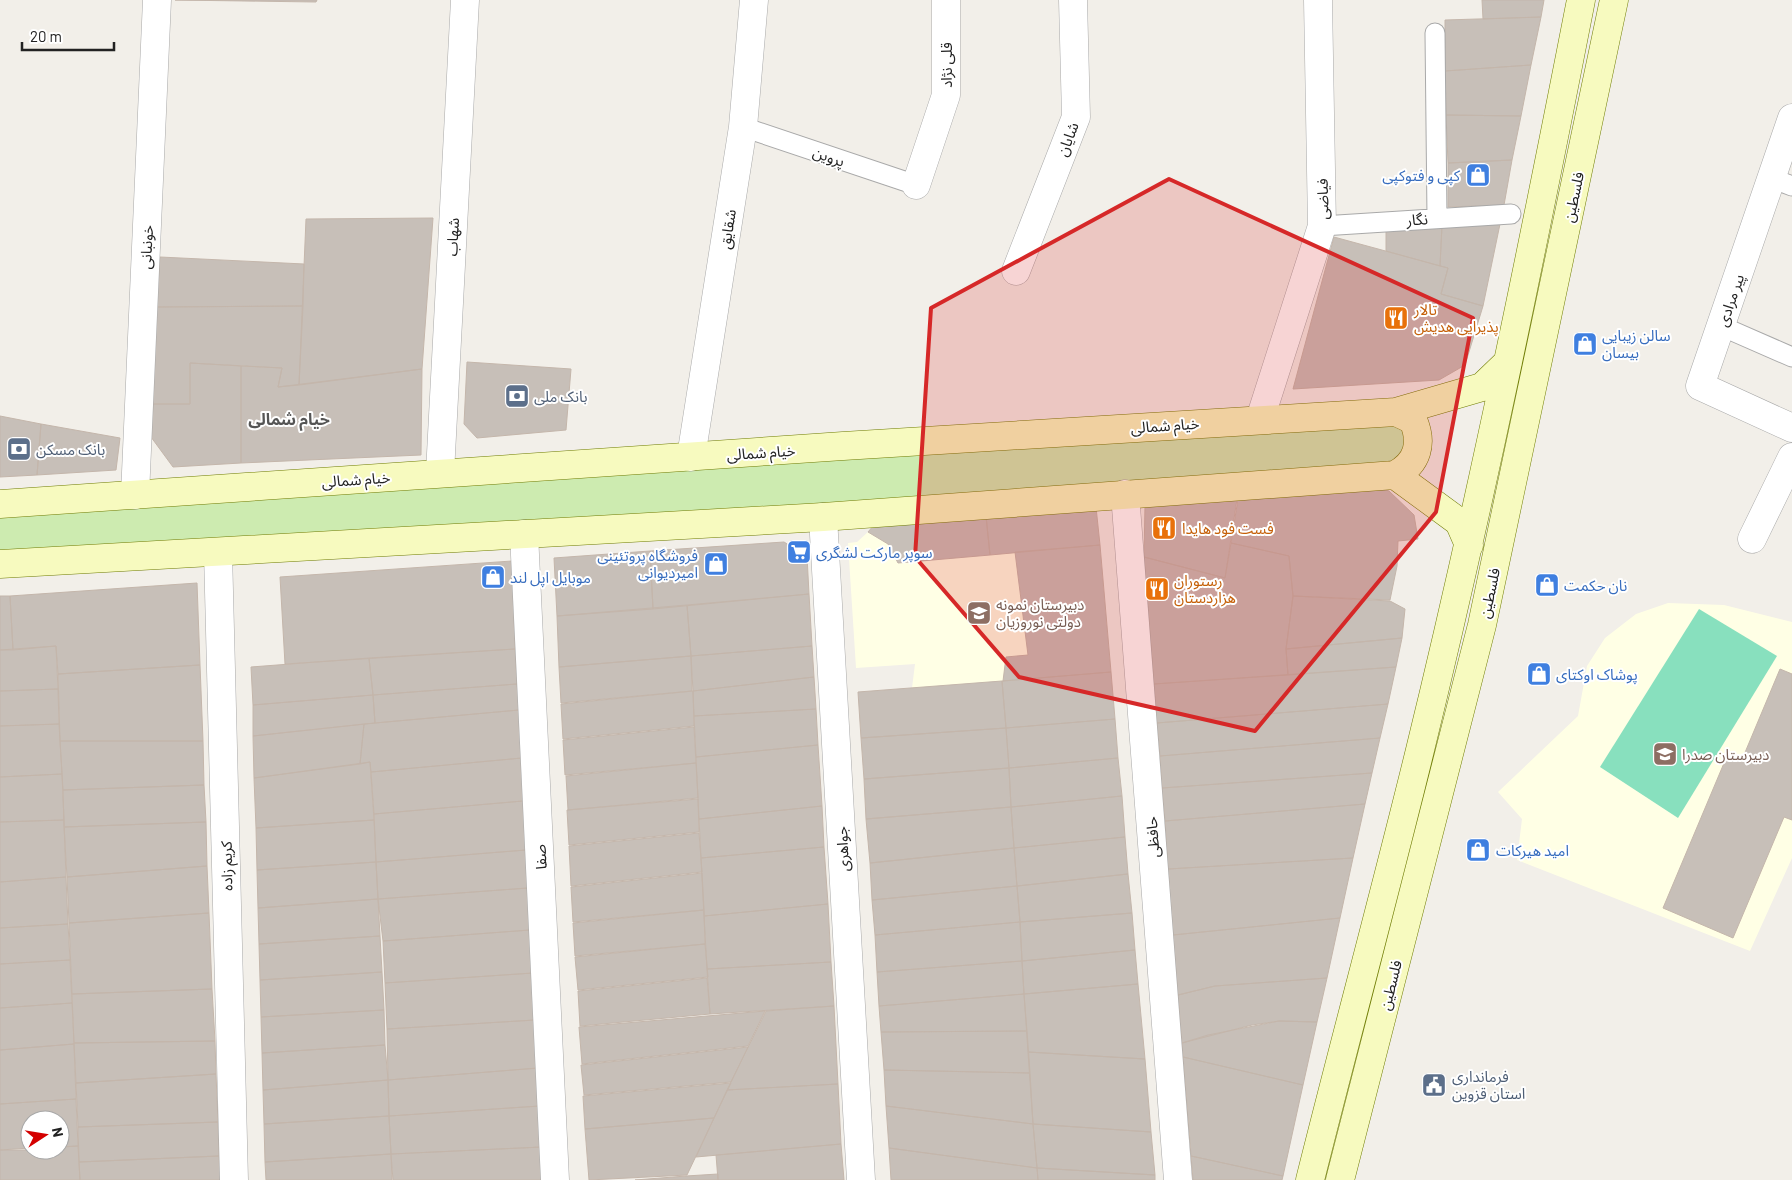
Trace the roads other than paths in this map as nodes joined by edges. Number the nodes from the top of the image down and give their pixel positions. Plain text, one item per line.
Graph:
1 (157, 0) edge
2 (465, 0) edge
3 (754, 0) edge
4 (946, 0) edge
5 (1073, 0) edge
6 (1318, 0) edge
7 (1581, 0) edge
8 (1614, 0) edge
9 (1435, 33) dead end
10 (1792, 118) edge
11 (743, 127) junction
12 (1782, 182) edge
13 (916, 185) joint
14 (1511, 214) dead end
15 (1437, 218) junction
16 (1322, 226) junction
17 (1016, 271) dead end
18 (1721, 326) junction
19 (1792, 357) edge
20 (1508, 362) junction
21 (1396, 412) junction
22 (1260, 419) junction
23 (1792, 428) edge
24 (691, 457) junction
25 (1792, 457) edge
26 (440, 473) junction
27 (1395, 475) junction
28 (1125, 494) junction
29 (135, 495) junction
30 (0, 504) edge
31 (823, 517) junction
32 (524, 534) junction
33 (1752, 539) dead end
34 (1469, 545) junction
35 (218, 552) junction
36 (0, 564) edge
37 (234, 1180) edge
38 (555, 1180) edge
39 (861, 1180) edge
40 (1178, 1180) edge
41 (1310, 1180) edge
42 (1340, 1180) edge

1 - 29 street, خونبانی
2 - 26 street, شهاب
3 - 11 street, شقایق
4 - 13 street, قلی نژاد
5 - 17 street, شایان
6 - 16 street, فیاضی
7 - 20 main road, فلسطین
8 - 42 main road, فلسطین
9 - 15 lane
10 - 12 street, پیر مرادی
11 - 13 lane, پروین
11 - 24 street, شقایق
12 - 18 street, پیر مرادی
14 - 15 lane, نگار
15 - 16 lane, نگار
16 - 22 street, فیاضی
18 - 19 lane
18 - 23 street, پیر مرادی
20 - 21 main road, خیام شمالی
20 - 34 main road, فلسطین
21 - 22 main road, خیام شمالی
21 - 27 main road
22 - 24 main road, خیام شمالی
24 - 26 main road, خیام شمالی
25 - 33 street
26 - 29 main road, خیام شمالی
27 - 28 main road
27 - 34 main road
28 - 31 main road
28 - 40 street, حافظی
29 - 30 main road, خیام شمالی
31 - 32 main road
31 - 39 street, جواهری
32 - 35 main road
32 - 38 street, صفا
34 - 41 main road, فلسطین
35 - 36 main road
35 - 37 street, کریم زاده

